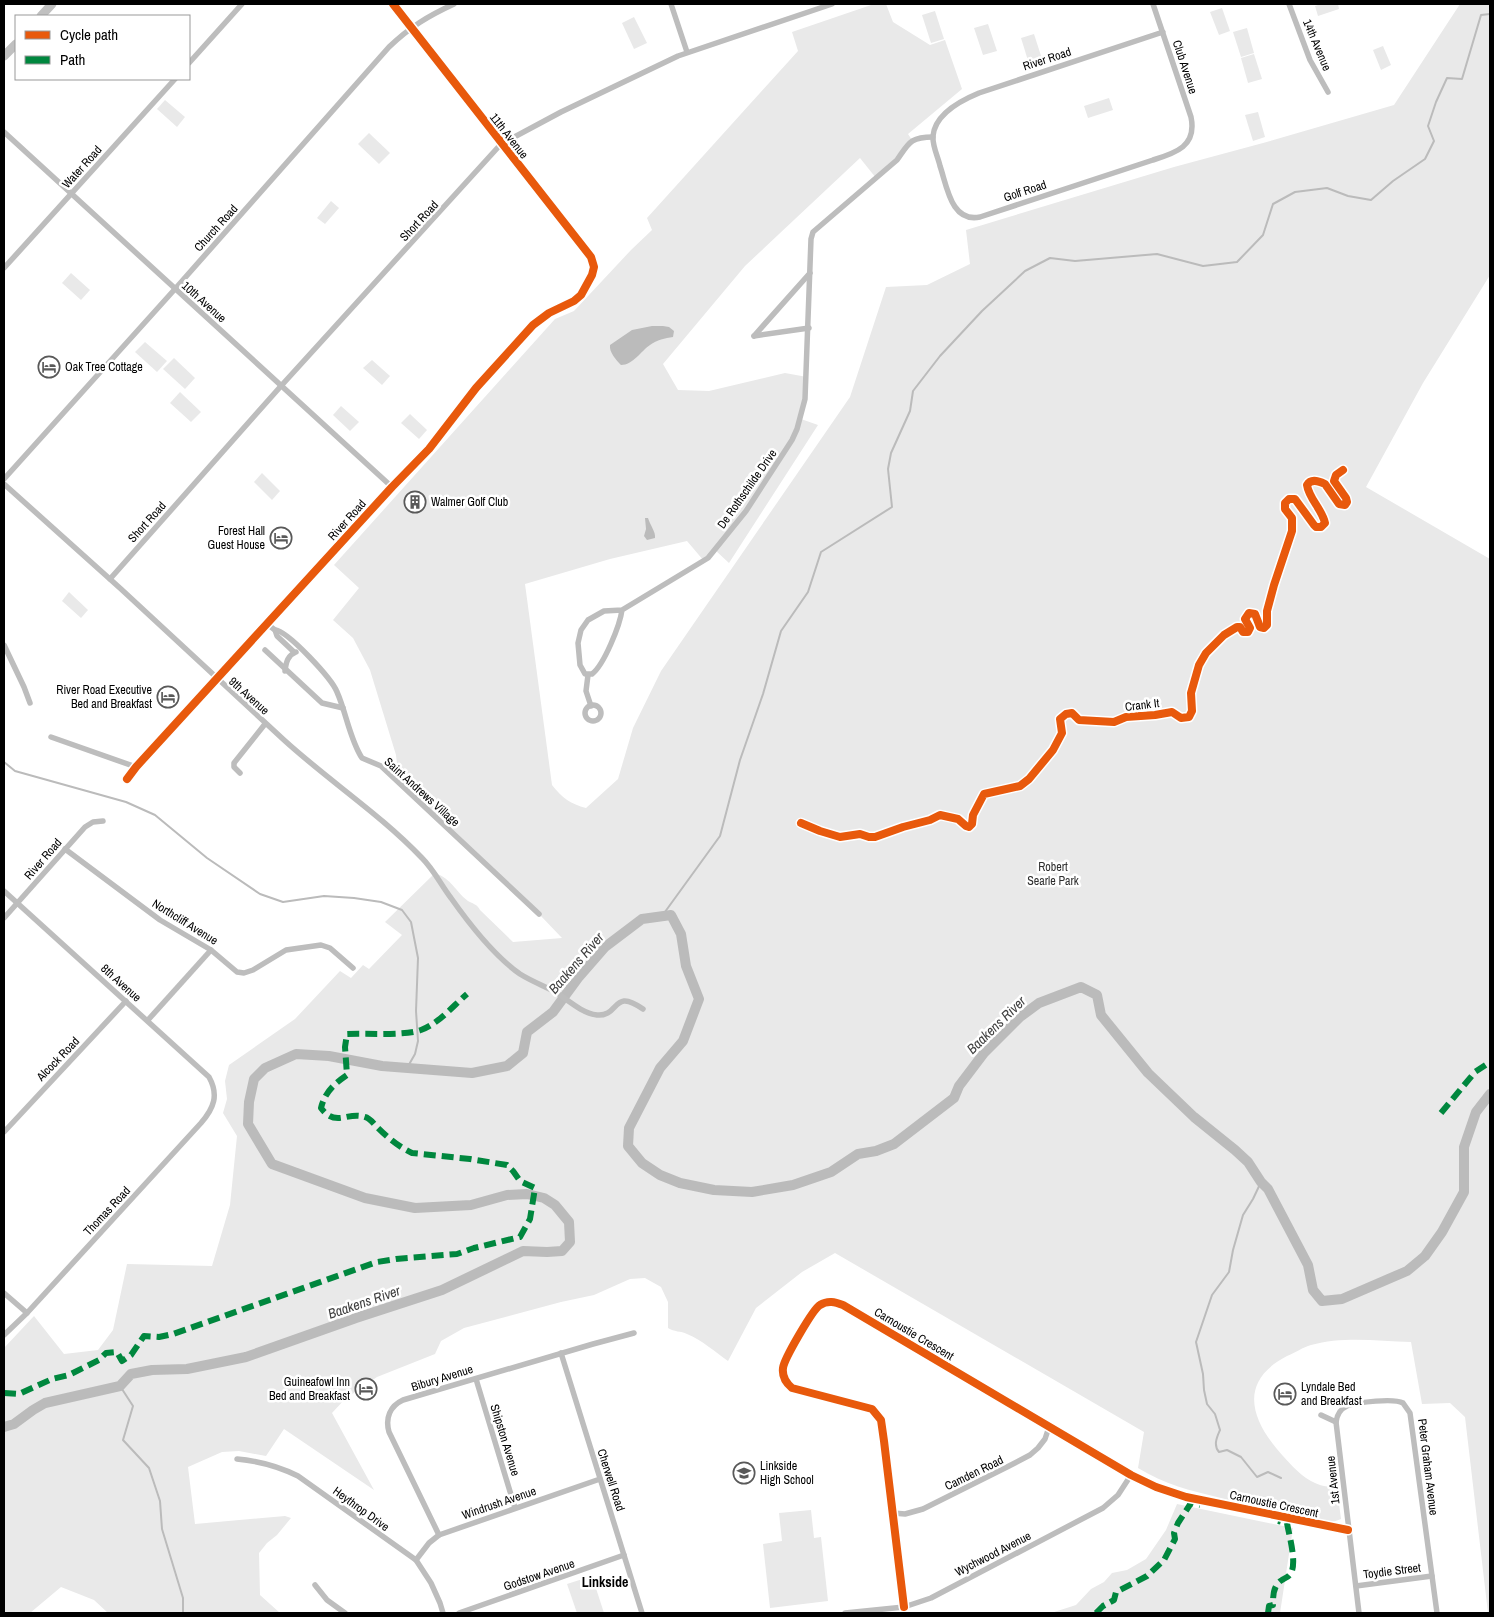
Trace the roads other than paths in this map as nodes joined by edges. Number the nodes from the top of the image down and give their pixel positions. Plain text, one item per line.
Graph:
1 (52, 4) edge
2 (242, 4) edge
3 (393, 4) edge
4 (454, 4) edge
5 (671, 4) edge
6 (832, 4) edge
7 (1153, 4) edge
8 (1290, 4) edge
9 (42, 15) edge
10 (411, 27) junction
11 (1162, 32) junction
12 (15, 45) edge
13 (687, 52) junction
14 (5, 56) edge
15 (190, 62) edge
16 (174, 80) edge
17 (1328, 92) dead end
18 (4, 132) edge
19 (1190, 136) joint
20 (933, 137) junction
21 (501, 144) junction
22 (71, 194) junction
23 (4, 268) edge
24 (810, 273) junction
25 (587, 285) joint
26 (175, 289) junction
27 (809, 328) junction
28 (281, 386) junction
29 (4, 479) edge
30 (4, 484) edge
31 (392, 487) junction
32 (110, 578) junction
33 (622, 610) junction
34 (268, 624) junction
35 (275, 630) junction
36 (4, 645) edge
37 (265, 650) dead end
38 (304, 651) junction
39 (294, 652) junction
40 (285, 670) junction
41 (588, 675) junction
42 (217, 680) junction
43 (30, 703) dead end
44 (591, 706) dead end
45 (343, 708) junction
46 (265, 724) junction
47 (51, 736) dead end
48 (136, 767) junction
49 (240, 773) dead end
50 (127, 779) dead end
51 (103, 821) dead end
52 (65, 849) junction
53 (4, 891) edge
54 (9, 896) junction
55 (18, 904) junction
56 (539, 914) dead end
57 (5, 917) edge
58 (211, 950) junction
59 (353, 968) dead end
60 (126, 1001) junction
61 (643, 1008) dead end
62 (148, 1020) junction
63 (216, 1096) joint
64 (4, 1132) edge
65 (4, 1293) edge
66 (27, 1313) junction
67 (634, 1333) dead end
68 (4, 1335) edge
69 (561, 1353) junction
70 (476, 1379) junction
71 (1321, 1415) dead end
72 (1336, 1422) junction
73 (1050, 1427) junction
74 (237, 1460) dead end
75 (1131, 1474) junction
76 (600, 1479) junction
77 (515, 1508) junction
78 (893, 1513) junction
79 (1348, 1530) junction
80 (440, 1535) junction
81 (624, 1555) junction
82 (416, 1560) junction
83 (1432, 1576) junction
84 (315, 1584) dead end
85 (1356, 1586) junction
86 (904, 1607) junction
87 (345, 1613) edge
88 (443, 1613) edge
89 (460, 1613) edge
90 (642, 1613) edge
91 (845, 1613) edge
92 (1359, 1613) edge
93 (1436, 1613) edge

1 - 9 main road
2 - 15 street
3 - 10 street, 11th Avenue
4 - 10 street, Church Road
5 - 13 street
6 - 13 street, Short Road
7 - 11 street, Club Avenue
8 - 17 street, 14th Avenue
10 - 21 street, 11th Avenue
10 - 26 street, Church Road
11 - 19 street, Club Avenue
11 - 20 street, River Road
12 - 14 main road
13 - 21 street, Short Road
16 - 22 street, Water Road
18 - 22 street, 10th Avenue
19 - 20 street, Golf Road
20 - 24 street, De Rothschilde Drive
21 - 25 street, 11th Avenue
21 - 28 street, Short Road
22 - 23 street, Water Road
22 - 26 street, 10th Avenue
24 - 27 street, De Rothschilde Drive
24 - 27 street
25 - 31 street, River Road
26 - 28 street, 10th Avenue
26 - 29 street, Church Road
27 - 33 street, De Rothschilde Drive
28 - 31 street, 10th Avenue
28 - 32 street, Short Road
30 - 32 street, 9th Avenue
31 - 34 street, River Road
32 - 42 street, 9th Avenue
33 - 41 street
33 - 41 street, De Rothschilde Drive
34 - 35 street, Saint Andrews Village
34 - 42 street, River Road
35 - 38 street, Saint Andrews Village
35 - 39 street, Saint Andrews Village
36 - 43 street
37 - 40 street
38 - 39 street
38 - 45 street, Saint Andrews Village
39 - 40 street
40 - 45 street
41 - 44 street, De Rothschilde Drive
42 - 46 street, 9th Avenue
42 - 48 street, River Road
45 - 56 street, Saint Andrews Village
46 - 49 street
46 - 61 street, 9th Avenue
47 - 48 street
48 - 50 street, River Road
51 - 52 street, River Road
52 - 55 street, River Road
52 - 58 street, Northcliff Avenue
53 - 54 street, 8th Avenue
54 - 55 street, 8th Avenue
54 - 57 street
55 - 57 street, River Road
55 - 60 street, 8th Avenue
58 - 59 street, Northcliff Avenue
58 - 62 street
60 - 62 street, 8th Avenue
60 - 64 street, Alcock Road
62 - 63 street, 8th Avenue
63 - 66 street, Thomas Road
65 - 66 street
66 - 68 street, Thomas Road
67 - 69 street, Bibury Avenue
69 - 70 street, Bibury Avenue
69 - 76 street, Cherwell Road
70 - 77 street, Shipston Avenue
70 - 80 street, Bibury Avenue
71 - 72 street
72 - 79 street, 1st Avenue
72 - 83 street, Peter Graham Avenue
73 - 75 street, Carnoustie Crescent
73 - 78 street, Camden Road
73 - 78 street, Carnoustie Crescent
74 - 82 street, Heythrop Drive
75 - 79 street, Carnoustie Crescent
75 - 86 street, Wychwood Avenue
76 - 77 street, Windrush Avenue
76 - 81 street, Cherwell Road
77 - 80 street, Windrush Avenue
78 - 86 street, Carnoustie Crescent
79 - 85 street, 1st Avenue
80 - 82 street, Windrush Avenue
81 - 89 street, Godstow Avenue
81 - 90 street, Cherwell Road
82 - 88 street, Heythrop Drive
83 - 85 street, Toydie Street
83 - 93 street, Peter Graham Avenue
84 - 87 street
85 - 92 street, 1st Avenue
86 - 91 street, Wychwood Avenue

